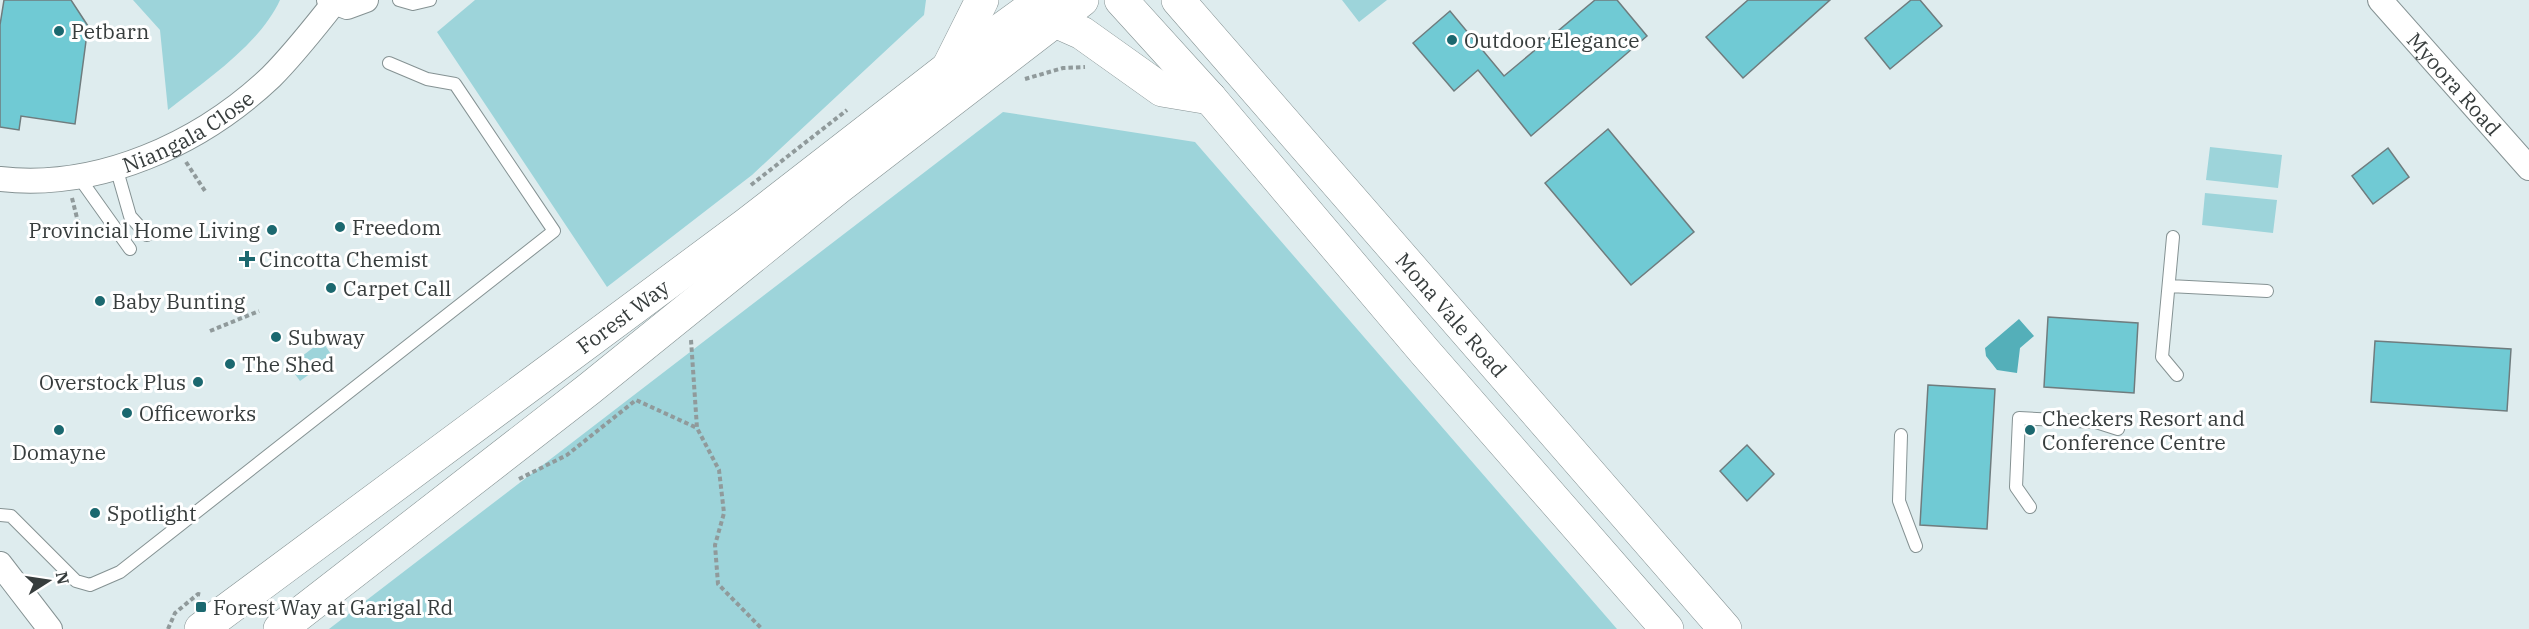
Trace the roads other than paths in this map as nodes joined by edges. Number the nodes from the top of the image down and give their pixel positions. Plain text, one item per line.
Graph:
1 (366, 0) edge
2 (399, 0) edge
3 (430, 0) edge
4 (982, 0) edge
5 (1082, 0) edge
6 (1121, 0) edge
7 (1178, 0) edge
8 (2380, 0) edge
9 (331, 2) edge
10 (1049, 10) edge
11 (389, 63) dead end
12 (948, 68) junction
13 (1210, 98) junction
14 (116, 167) junction
15 (2529, 168) edge
16 (0, 179) edge
17 (75, 186) junction
18 (147, 235) dead end
19 (2173, 237) dead end
20 (130, 249) dead end
21 (2169, 286) junction
22 (2267, 291) dead end
23 (2177, 375) dead end
24 (2118, 429) dead end
25 (1901, 435) dead end
26 (2030, 507) dead end
27 (0, 515) edge
28 (1916, 546) dead end
29 (0, 564) edge
30 (50, 629) edge
31 (201, 629) edge
32 (280, 629) edge
33 (1667, 629) edge
34 (1725, 629) edge

1 - 9 street
2 - 3 lane
4 - 12 main road
5 - 10 main road, Forest Way
6 - 13 main road, Mona Vale Road
7 - 34 main road, Mona Vale Road
8 - 15 street, Myoora Road
9 - 14 street, Niangala Close
10 - 12 main road, Forest Way
10 - 13 main road
10 - 32 main road, Forest Way
11 - 27 lane
12 - 31 main road, Forest Way
13 - 33 main road, Mona Vale Road
14 - 17 street, Niangala Close
14 - 18 lane
16 - 17 street, Niangala Close
17 - 20 lane
19 - 21 lane
21 - 22 lane
21 - 23 lane
24 - 26 lane
25 - 28 lane
29 - 30 street

